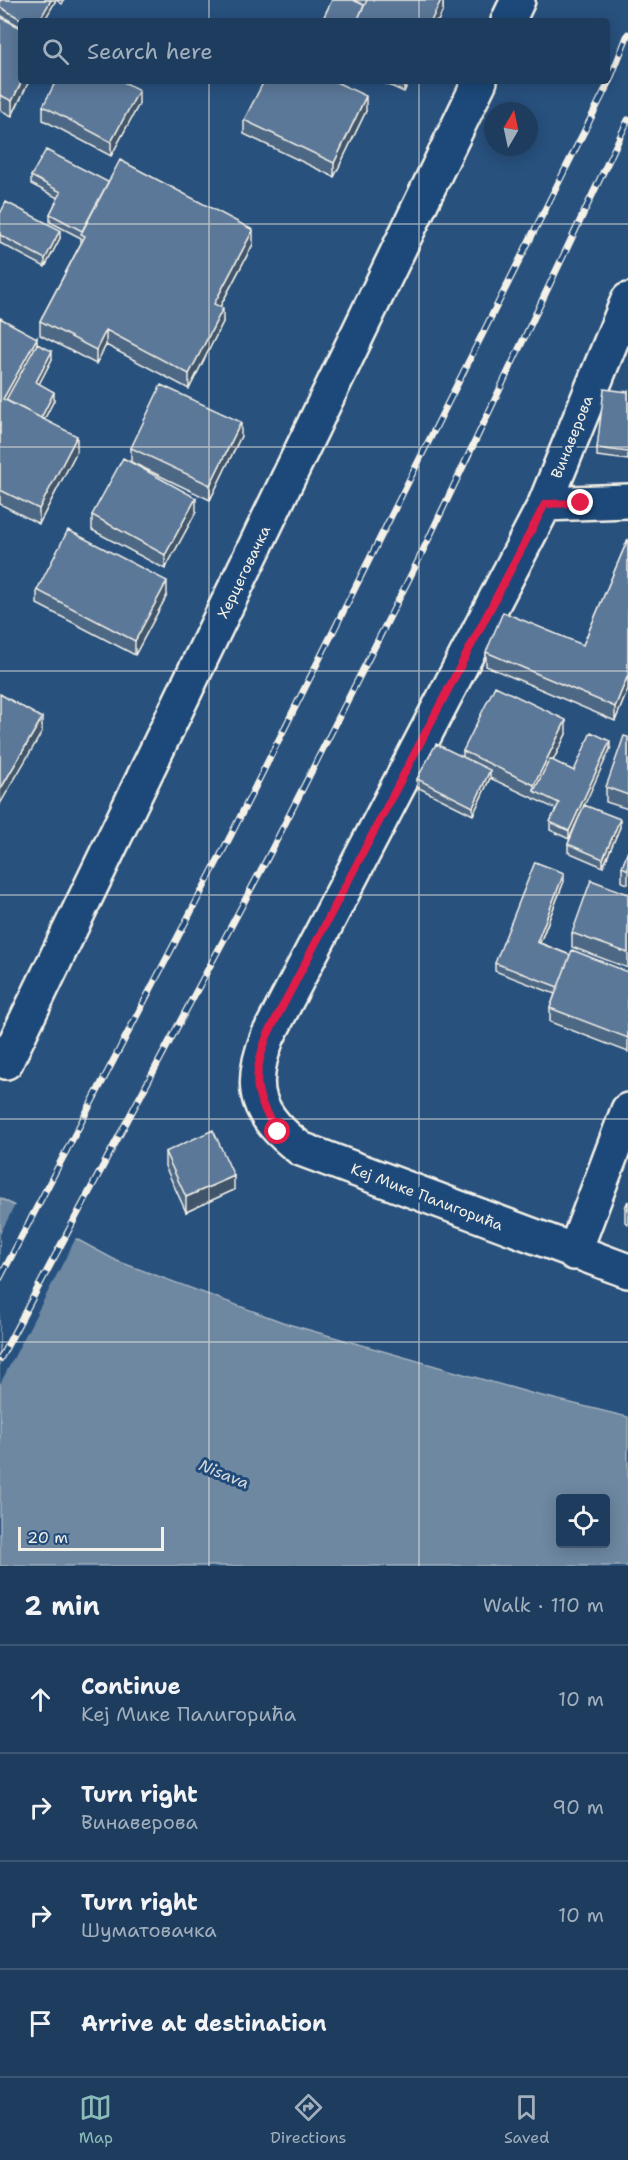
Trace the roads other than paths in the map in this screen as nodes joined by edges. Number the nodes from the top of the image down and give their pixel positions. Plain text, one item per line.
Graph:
1 (518, 0) edge
2 (509, 18) edge
3 (479, 84) edge
4 (628, 300) edge
5 (628, 501) edge
6 (545, 504) junction
7 (3, 1057) edge
8 (256, 1087) joint
9 (628, 1110) edge
10 (574, 1253) junction
11 (628, 1270) edge

1 - 2 street
3 - 7 street, Херцеговачка
4 - 6 street, Винаверова
5 - 6 street
6 - 8 street, Винаверова
8 - 10 street, Кеј Мике Палигорића
9 - 10 street
10 - 11 street, Кеј Мике Палигорића

